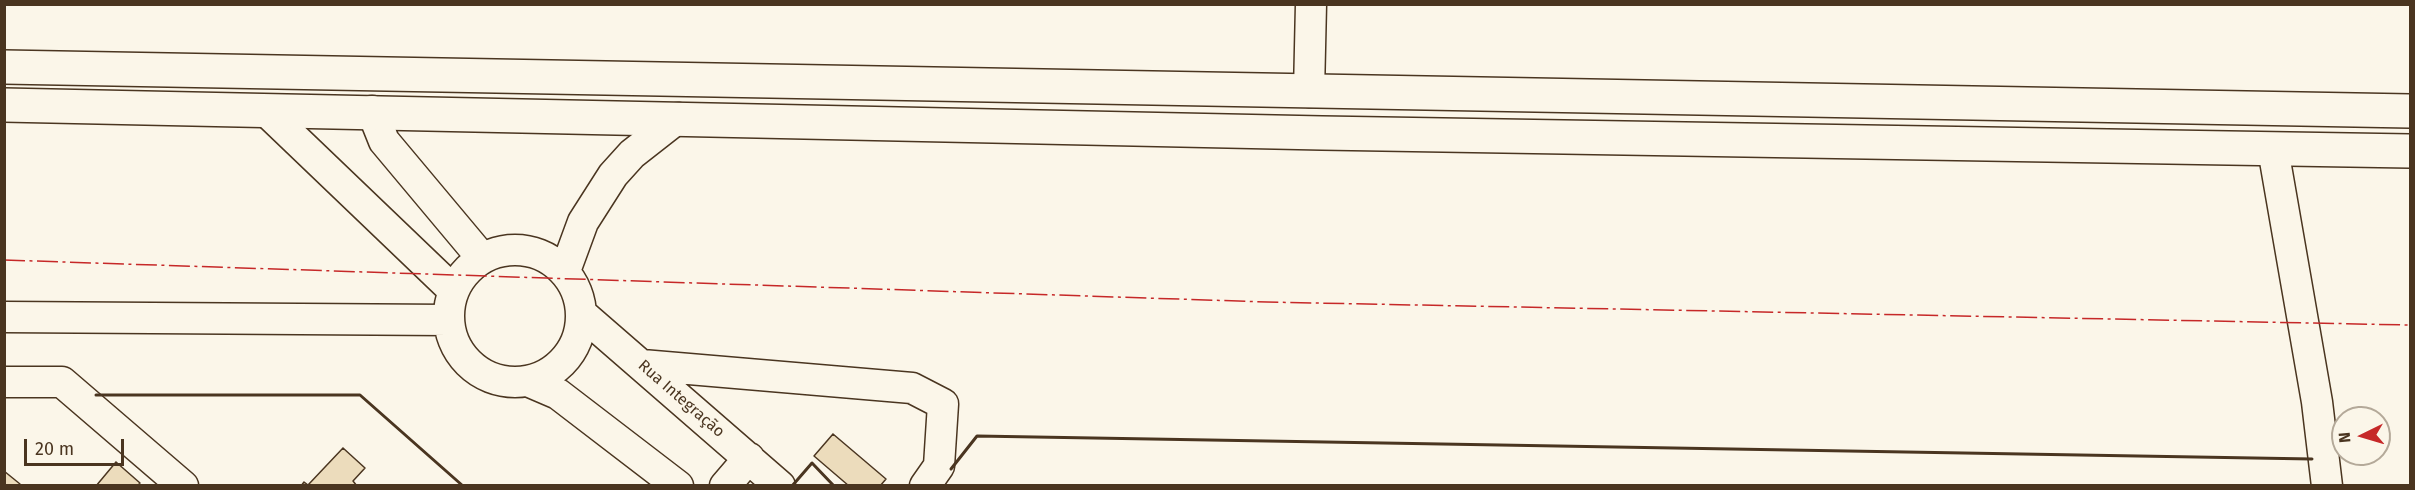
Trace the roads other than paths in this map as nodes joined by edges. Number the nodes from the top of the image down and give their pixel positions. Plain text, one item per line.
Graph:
1 (1311, 4) edge
2 (4, 67) edge
3 (1309, 92) junction
4 (4, 105) edge
5 (264, 110) junction
6 (372, 111) junction
7 (2410, 111) edge
8 (678, 118) junction
9 (2273, 149) junction
10 (2410, 151) edge
11 (482, 258) junction
12 (565, 271) junction
13 (453, 290) junction
14 (582, 314) junction
15 (4, 317) edge
16 (448, 320) junction
17 (642, 365) junction
18 (4, 382) edge
19 (530, 382) junction
20 (749, 458) junction
21 (183, 486) edge
22 (678, 486) edge
23 (725, 486) edge
24 (780, 486) edge
25 (925, 486) edge
26 (2327, 486) edge

1 - 3 street
2 - 3 main road
3 - 7 main road
4 - 5 main road
5 - 6 main road
5 - 13 street
6 - 8 main road
6 - 11 street
8 - 9 main road
8 - 12 street
9 - 10 main road
9 - 26 street
11 - 12 street
11 - 13 street
12 - 14 street
13 - 16 street
14 - 17 street, Rua Integração
14 - 19 street
15 - 16 street
16 - 19 street
17 - 20 street, Rua Integração
17 - 25 street
18 - 21 street
19 - 22 street
20 - 23 street
20 - 24 street, Rua Integração

